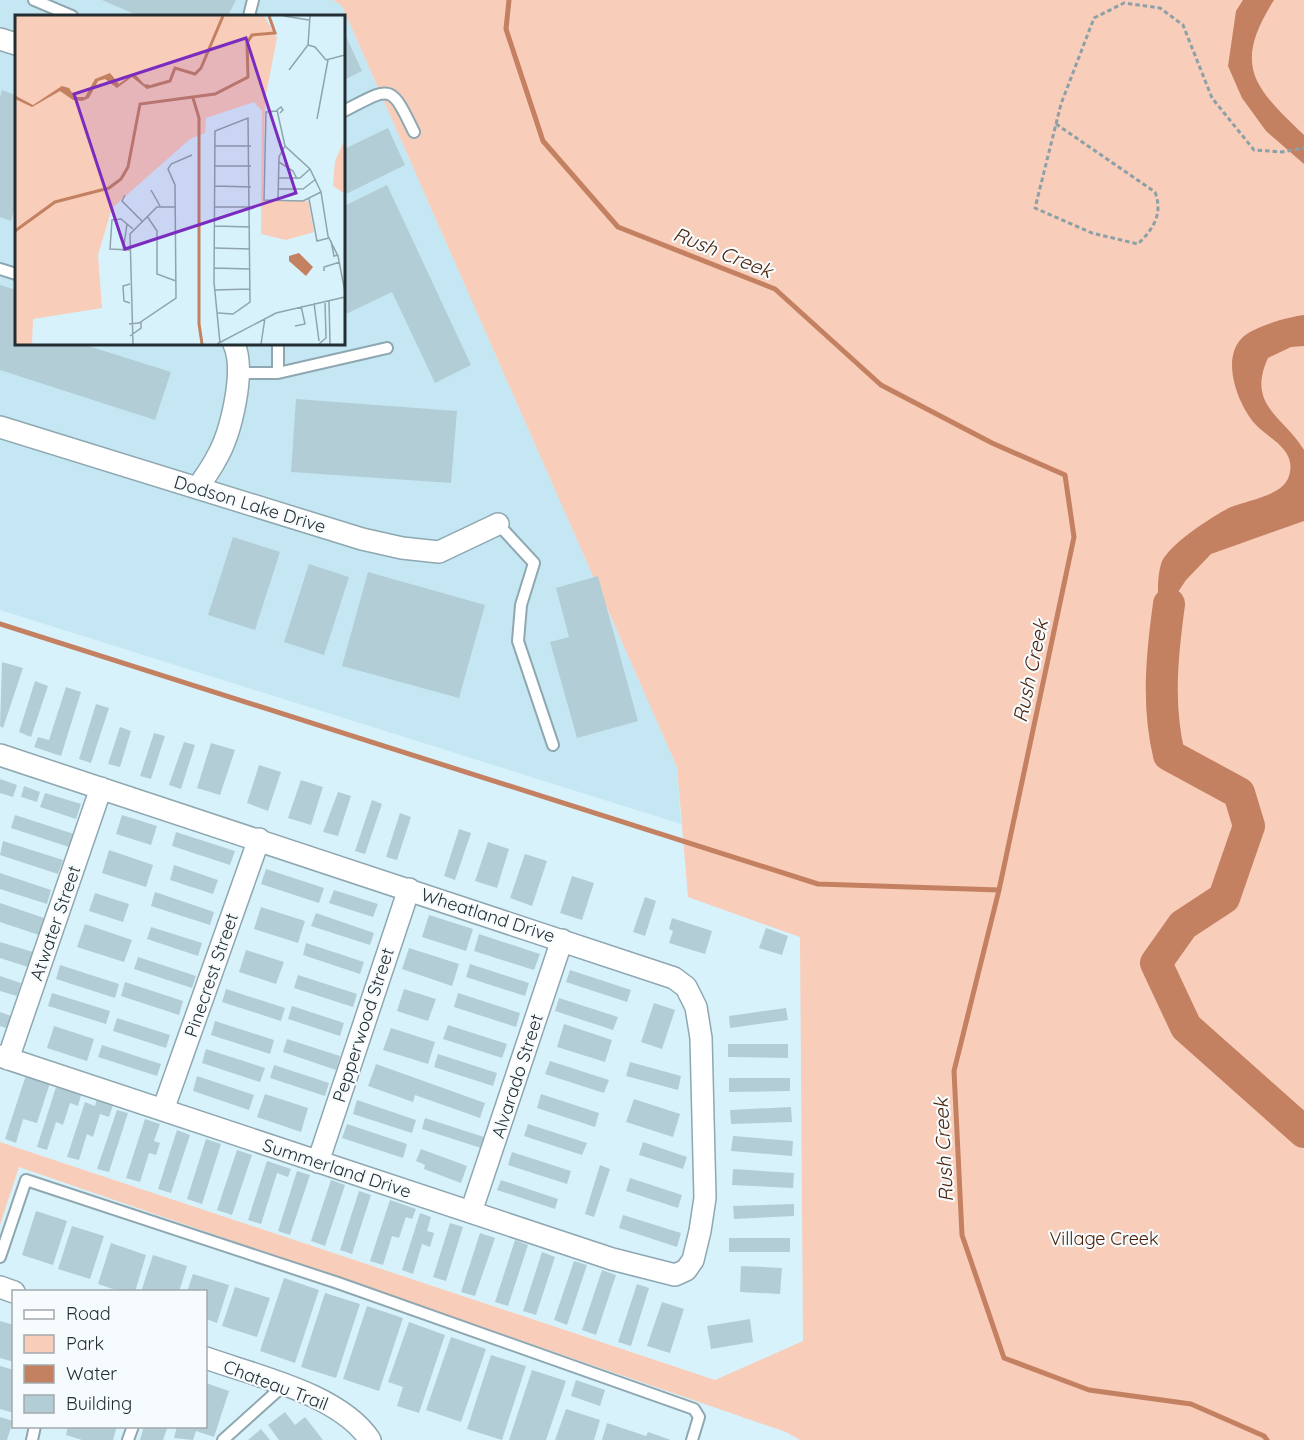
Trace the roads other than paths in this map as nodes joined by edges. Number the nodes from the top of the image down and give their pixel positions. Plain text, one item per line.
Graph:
1 (34, 0) edge
2 (253, 0) edge
3 (70, 15) edge
4 (249, 15) edge
5 (0, 39) edge
6 (15, 44) edge
7 (345, 110) edge
8 (414, 132) dead end
9 (0, 269) edge
10 (15, 274) edge
11 (234, 345) edge
12 (278, 345) edge
13 (387, 348) dead end
14 (237, 373) junction
15 (278, 373) junction
16 (0, 427) edge
17 (198, 487) junction
18 (498, 524) joint
19 (553, 745) dead end
20 (0, 755) edge
21 (101, 788) junction
22 (259, 839) junction
23 (409, 889) junction
24 (562, 940) junction
25 (4, 1057) edge
26 (163, 1110) junction
27 (318, 1162) junction
28 (471, 1212) junction
29 (0, 1257) edge
30 (675, 1275) joint
31 (207, 1358) edge
32 (284, 1386) junction
33 (223, 1440) edge
34 (369, 1440) edge
35 (692, 1440) edge

1 - 3 lane
2 - 4 lane
5 - 6 street
7 - 8 lane
9 - 10 lane
11 - 14 street
12 - 15 lane
13 - 15 lane
14 - 15 lane
14 - 17 street
16 - 17 street, Dodson Lake Drive
17 - 18 street, Dodson Lake Drive
18 - 19 lane
20 - 21 street, Wheatland Drive
21 - 22 street, Wheatland Drive
21 - 25 street, Atwater Street
22 - 23 street, Wheatland Drive
22 - 26 street, Pinecrest Street
23 - 24 street, Wheatland Drive
23 - 27 street, Pepperwood Street
24 - 28 street, Alvarado Street
24 - 30 street, Wheatland Drive
25 - 26 street, Summerland Drive
26 - 27 street, Summerland Drive
27 - 28 street, Summerland Drive
28 - 30 street, Summerland Drive
29 - 35 lane
31 - 32 street, Chateau Trail
32 - 33 lane
32 - 34 street, Chateau Trail

